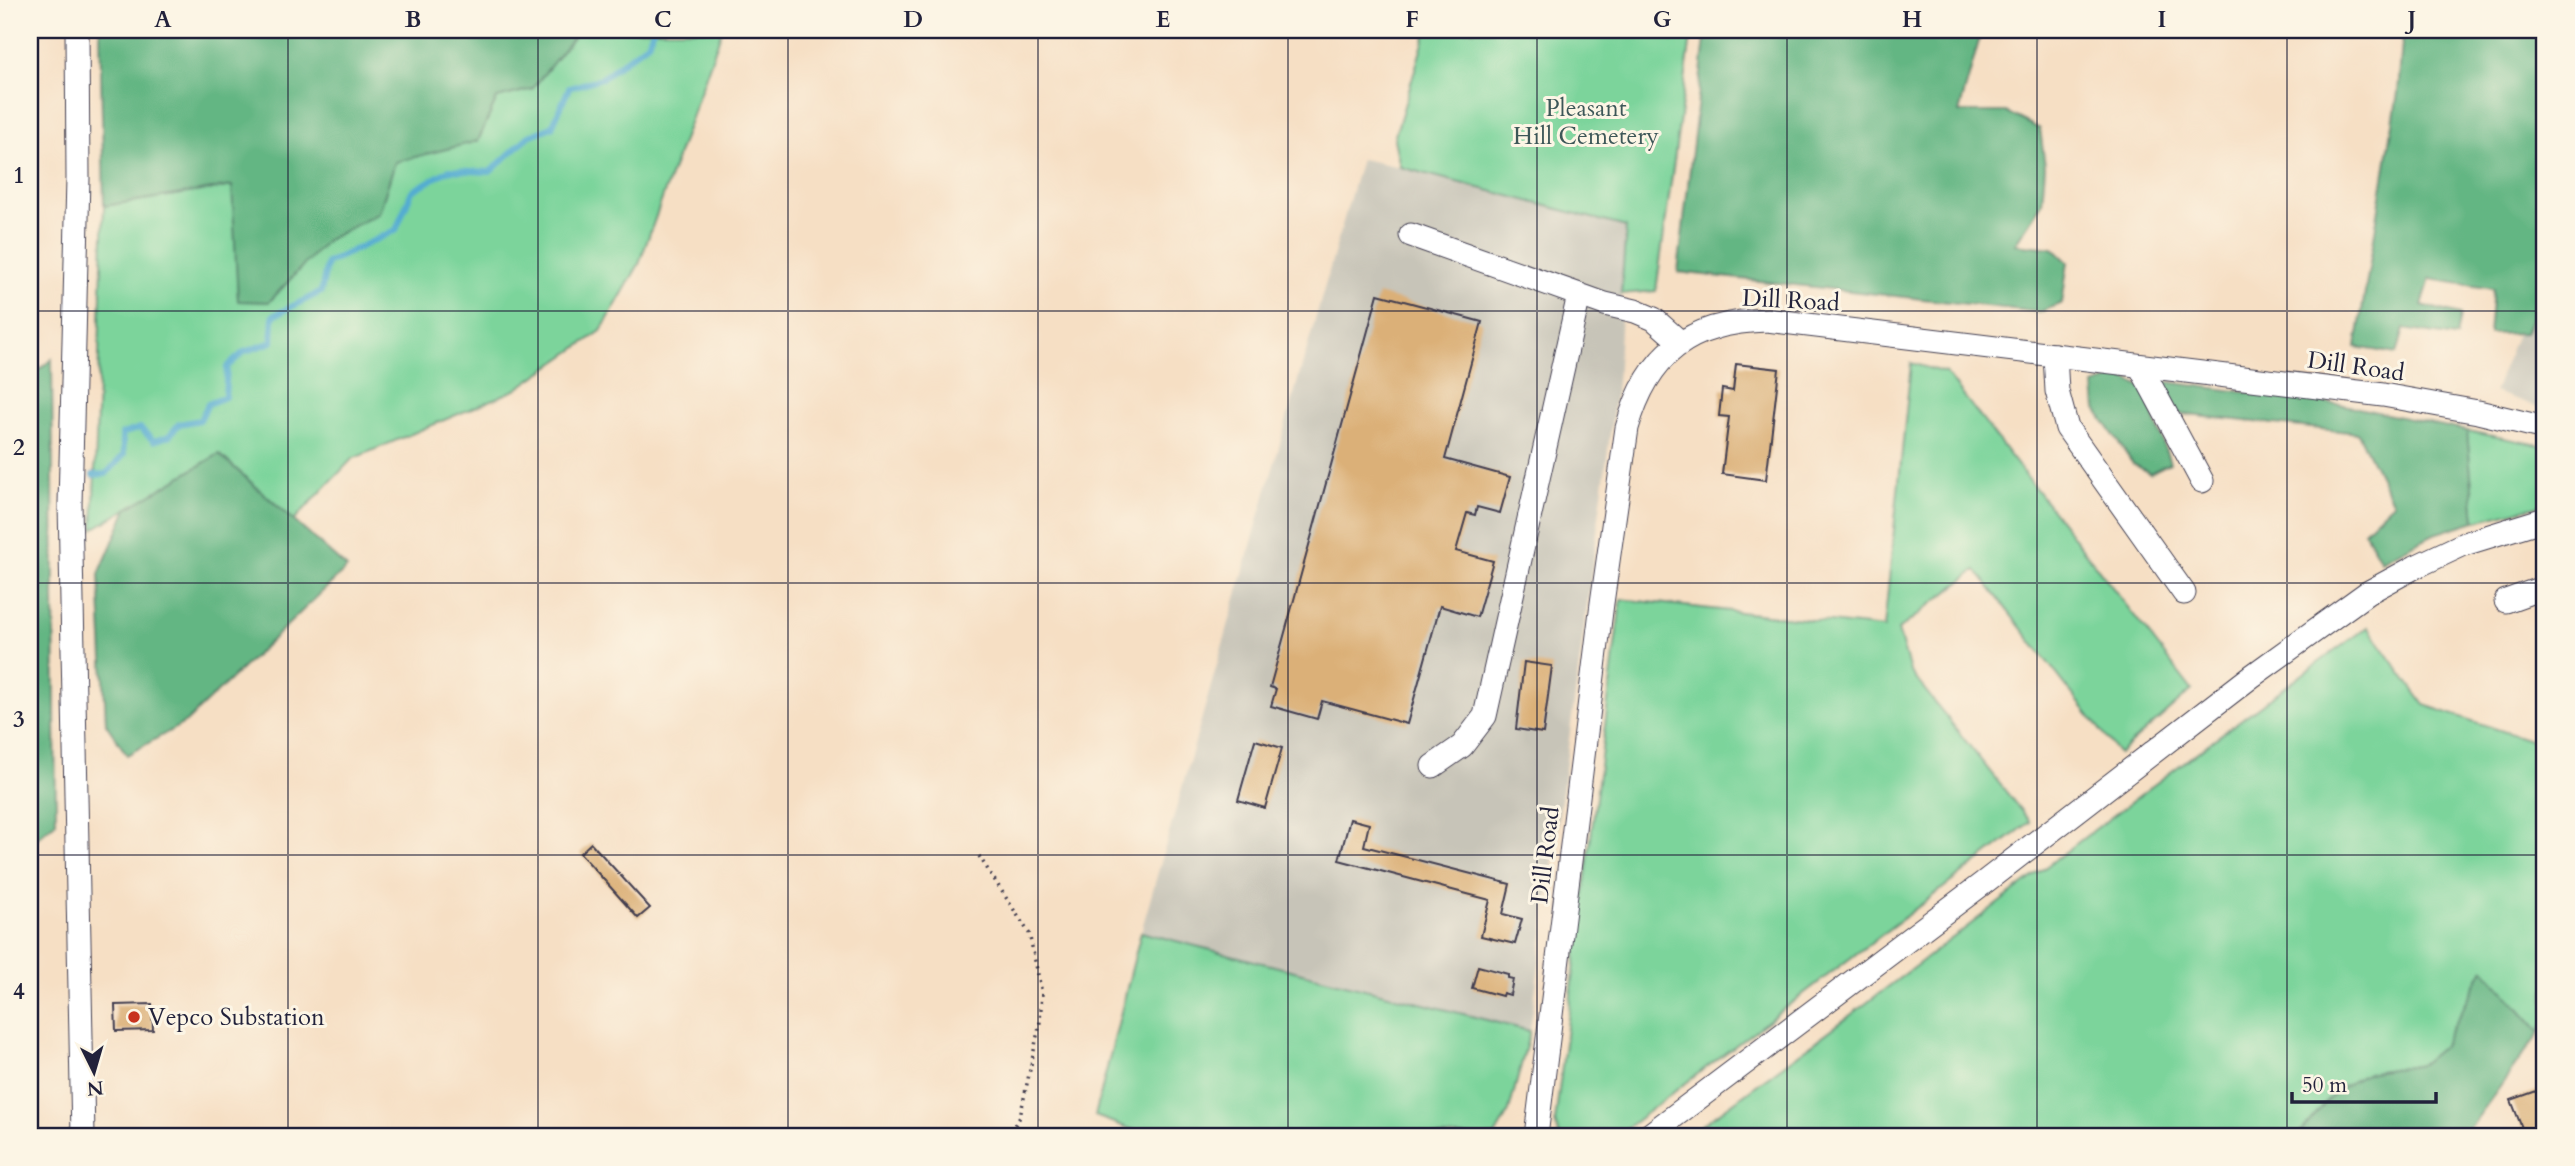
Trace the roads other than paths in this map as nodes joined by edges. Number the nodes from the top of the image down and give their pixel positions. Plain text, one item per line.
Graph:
1 (77, 30) edge
2 (1411, 235) dead end
3 (1579, 295) junction
4 (1680, 342) junction
5 (2054, 355) junction
6 (2140, 366) junction
7 (2545, 428) edge
8 (2202, 481) dead end
9 (2545, 519) edge
10 (2545, 587) edge
11 (2184, 593) dead end
12 (2505, 601) dead end
13 (1433, 766) dead end
14 (83, 1136) edge
15 (1536, 1136) edge
16 (1648, 1136) edge

1 - 14 street
2 - 3 street
3 - 4 street
3 - 13 street
4 - 5 street, Dill Road
4 - 15 street, Dill Road
5 - 6 street, Dill Road
5 - 11 street
6 - 7 street, Dill Road
6 - 8 street
9 - 16 street
10 - 12 street

